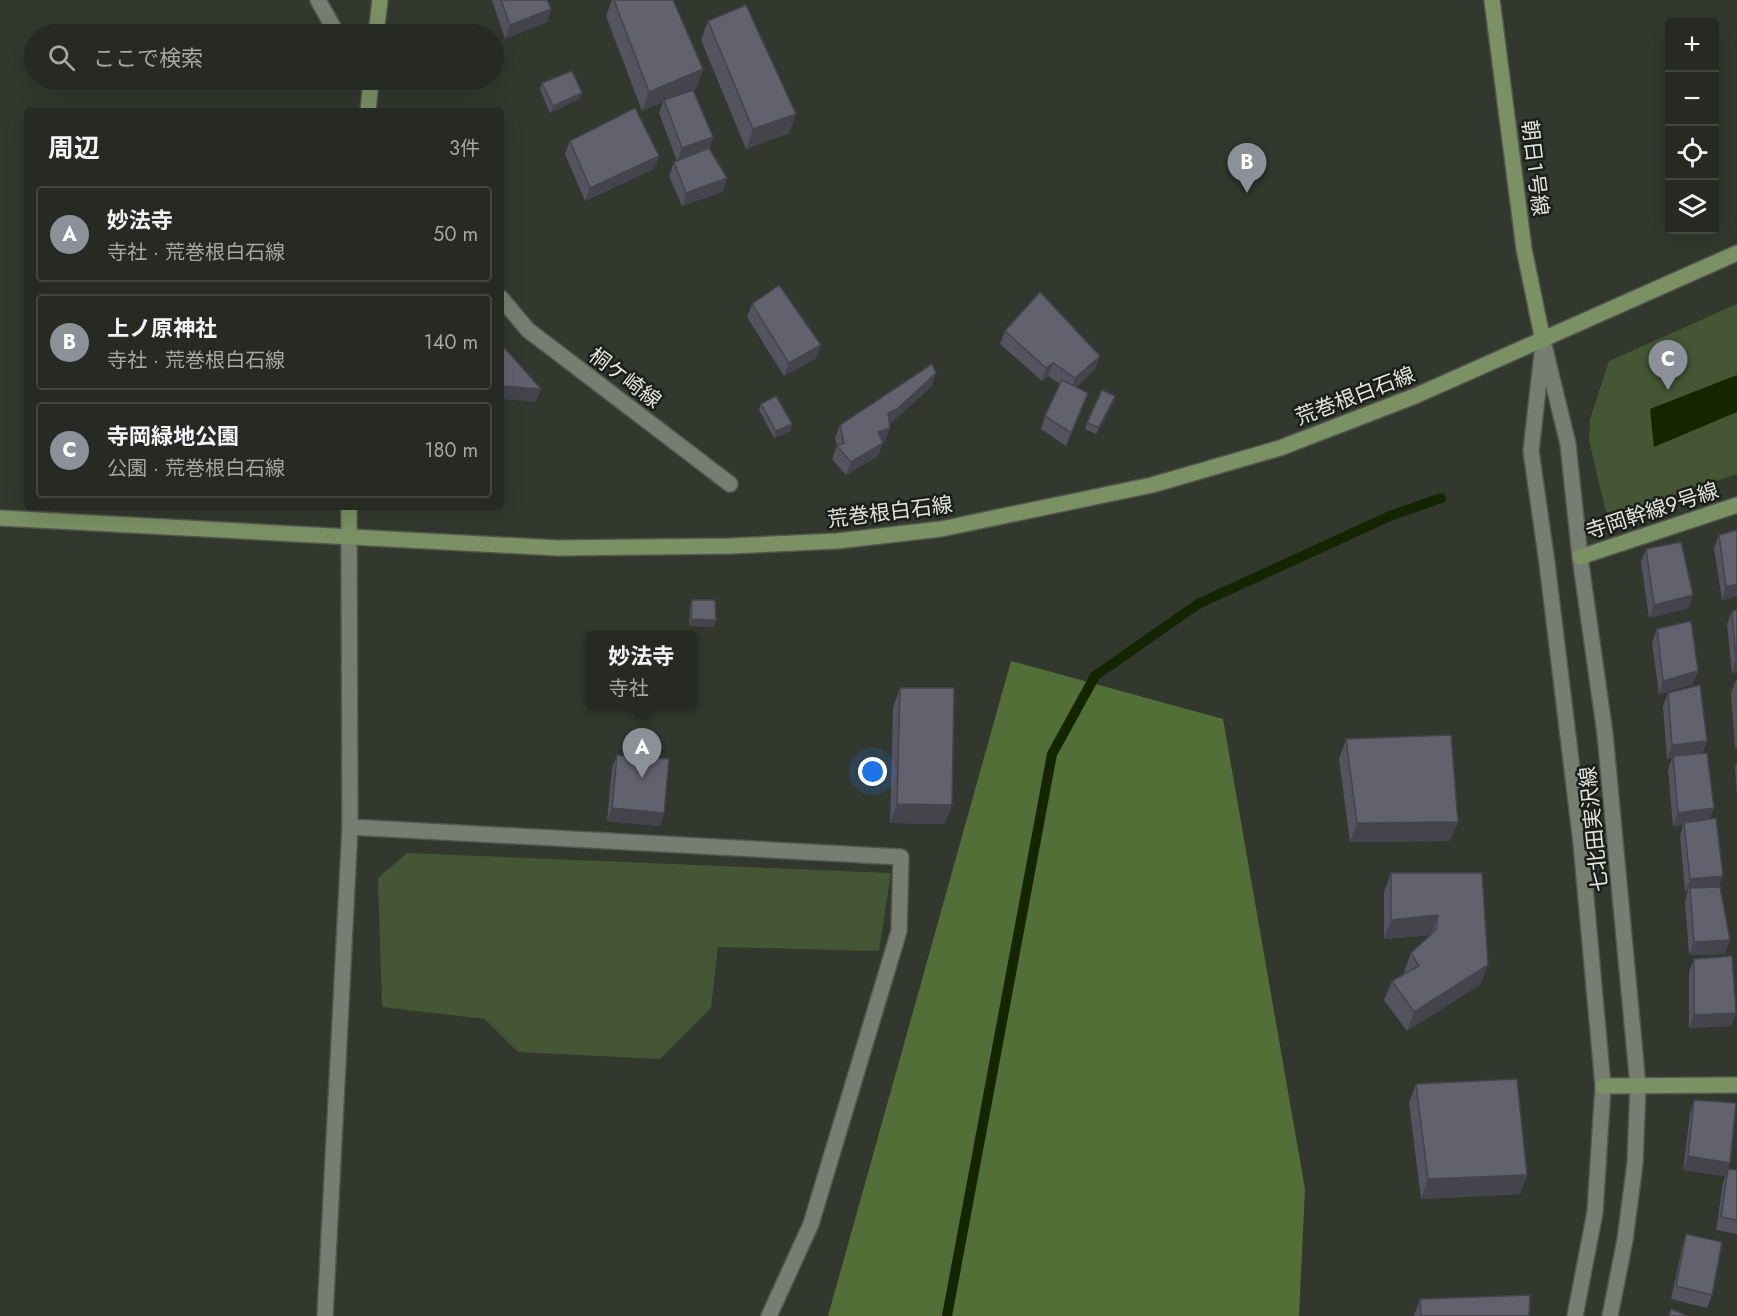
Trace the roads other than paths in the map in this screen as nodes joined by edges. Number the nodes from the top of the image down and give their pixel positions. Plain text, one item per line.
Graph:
1 (318, 0) edge
2 (380, 0) edge
3 (1492, 0) edge
4 (331, 24) edge
5 (377, 24) edge
6 (368, 90) edge
7 (368, 108) edge
8 (1737, 253) edge
9 (504, 302) edge
10 (1543, 341) junction
11 (730, 484) dead end
12 (1737, 505) edge
13 (350, 510) edge
14 (0, 518) edge
15 (349, 536) junction
16 (1581, 557) junction
17 (350, 827) junction
18 (1737, 1085) edge
19 (1603, 1086) junction
20 (1638, 1086) junction
21 (326, 1316) edge
22 (769, 1316) edge
23 (1575, 1316) edge
24 (1610, 1316) edge

1 - 4 street
2 - 5 street
3 - 10 street, 朝日１号線
6 - 7 street
8 - 10 street, 荒巻根白石線
9 - 11 street, 桐ケ崎線
10 - 15 street, 荒巻根白石線
10 - 16 street, 七北田実沢線
10 - 19 street
12 - 16 street, 寺岡幹線９号線
13 - 15 street
14 - 15 street, 荒巻根白石線
15 - 17 street
16 - 20 street, 七北田実沢線
17 - 21 street
17 - 22 street
18 - 20 street
19 - 20 street
19 - 23 street
20 - 24 street, 七北田実沢線

